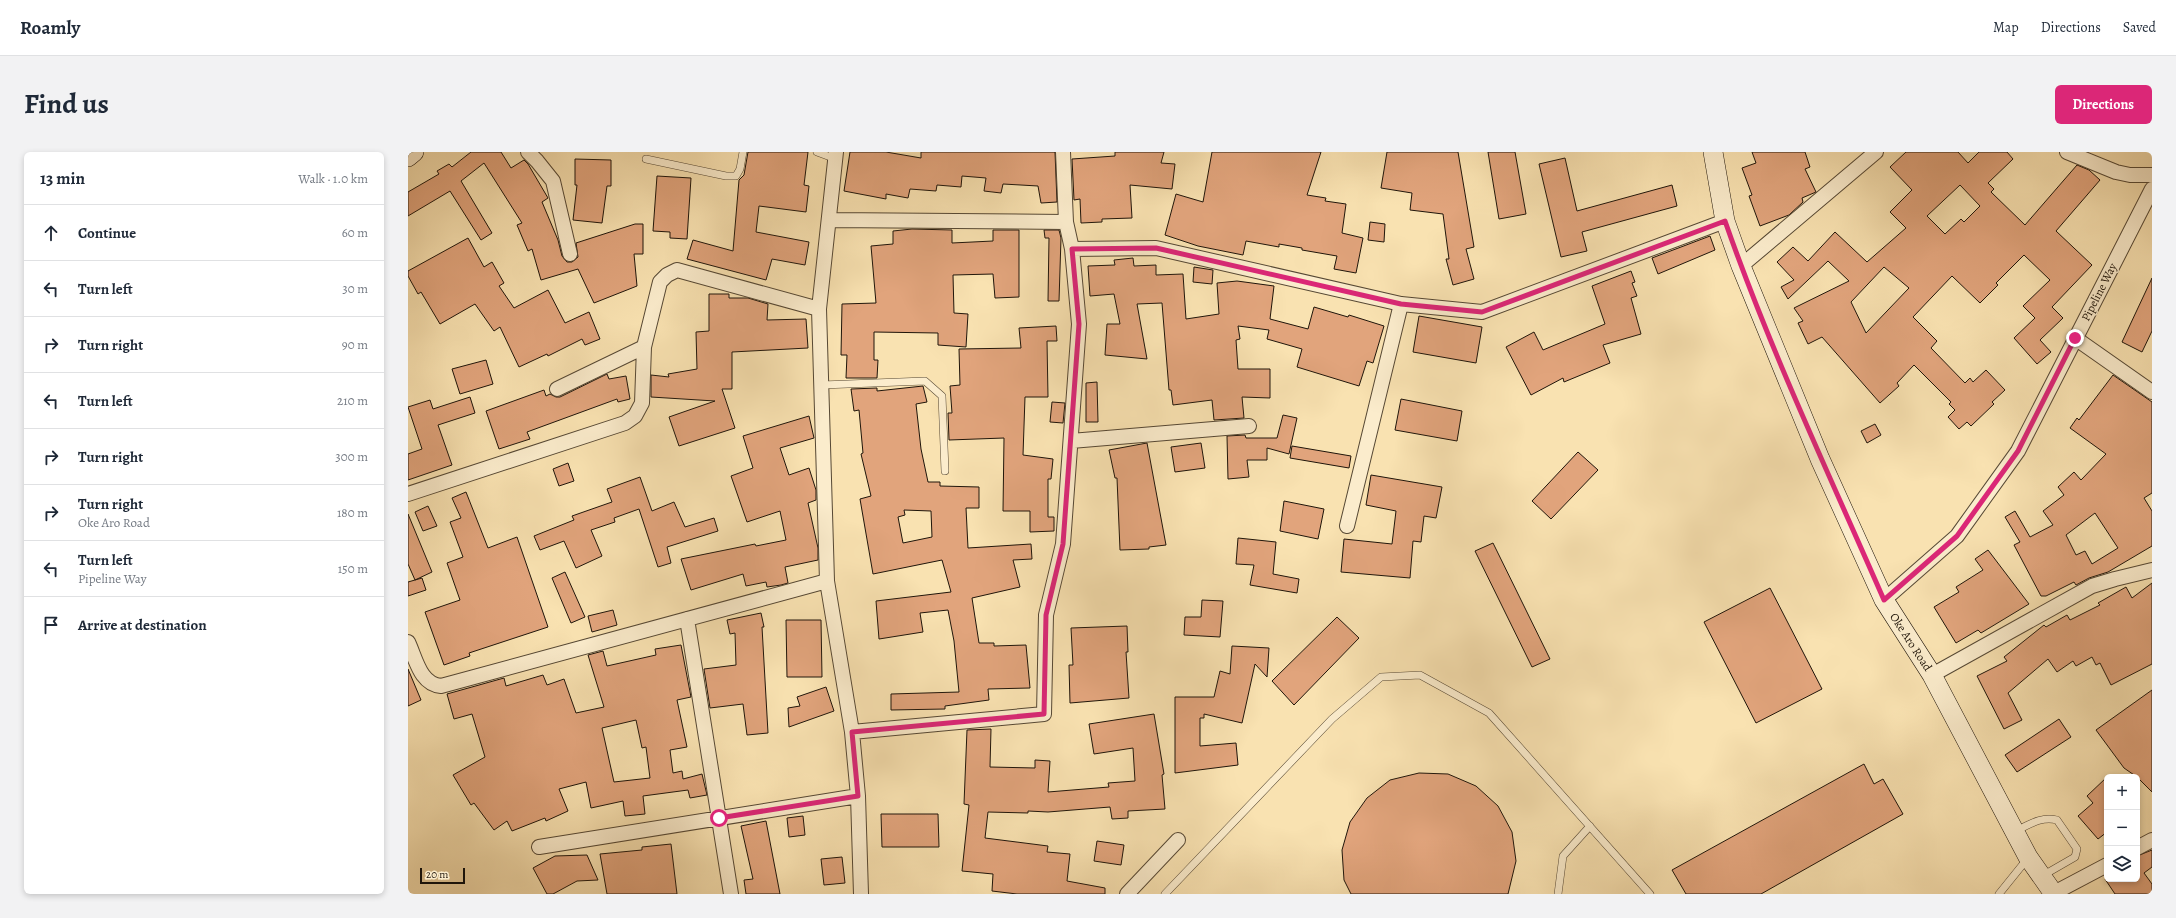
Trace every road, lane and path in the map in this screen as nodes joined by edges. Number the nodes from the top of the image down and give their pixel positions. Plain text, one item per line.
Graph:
1 (414, 152) edge
2 (528, 152) edge
3 (743, 152) edge
4 (817, 152) edge
5 (1063, 152) edge
6 (1713, 152) edge
7 (1876, 152) edge
8 (2068, 152) edge
9 (836, 155) edge
10 (408, 157) edge
11 (646, 159) dead end
12 (2152, 175) edge
13 (2152, 189) edge
14 (830, 220) junction
15 (1725, 221) junction
16 (1066, 222) junction
17 (1072, 249) junction
18 (570, 254) dead end
19 (1741, 266) junction
20 (1401, 304) junction
21 (819, 309) junction
22 (2075, 338) junction
23 (644, 347) junction
24 (822, 384) junction
25 (557, 389) dead end
26 (2152, 392) edge
27 (1249, 426) dead end
28 (1071, 440) junction
29 (945, 471) dead end
30 (408, 494) edge
31 (1347, 526) dead end
32 (2152, 570) edge
33 (827, 582) junction
34 (1884, 600) junction
35 (687, 619) junction
36 (408, 642) edge
37 (1932, 675) junction
38 (852, 732) junction
39 (858, 796) junction
40 (719, 818) junction
41 (1590, 826) junction
42 (2014, 832) junction
43 (1178, 840) dead end
44 (2152, 840) edge
45 (2140, 846) edge
46 (539, 848) dead end
47 (2028, 857) junction
48 (2104, 867) edge
49 (2042, 876) junction
50 (731, 894) edge
51 (861, 894) edge
52 (1127, 894) edge
53 (1164, 894) edge
54 (1558, 894) edge
55 (1650, 894) edge
56 (1999, 894) edge
57 (2054, 894) edge

1 - 10 main road
2 - 18 street
3 - 11 lane
4 - 9 lane
5 - 16 street
6 - 15 main road, Oke Aro Road
7 - 19 street
8 - 12 street
9 - 14 street
13 - 22 street, Pipeline Way
14 - 16 street
14 - 21 street
15 - 19 main road, Oke Aro Road
15 - 20 street
16 - 17 street
17 - 20 street
17 - 28 street
19 - 34 main road, Oke Aro Road
20 - 31 street
21 - 23 street
21 - 24 street
22 - 26 street
22 - 34 street, Pipeline Way
23 - 25 street
23 - 30 street
24 - 29 lane
24 - 33 street
27 - 28 street
28 - 38 street
32 - 37 street
33 - 35 street
33 - 38 street
34 - 37 main road, Oke Aro Road
35 - 36 street
35 - 40 street
37 - 42 main road, Oke Aro Road
38 - 39 street
39 - 40 street
39 - 51 street
40 - 46 street
40 - 50 street
41 - 53 lane
41 - 54 lane
41 - 55 lane
42 - 47 main road, Oke Aro Road
42 - 49 lane
43 - 52 street
44 - 45 street
47 - 49 main road, Oke Aro Road
47 - 56 lane
48 - 57 street
49 - 57 main road, Oke Aro Road

